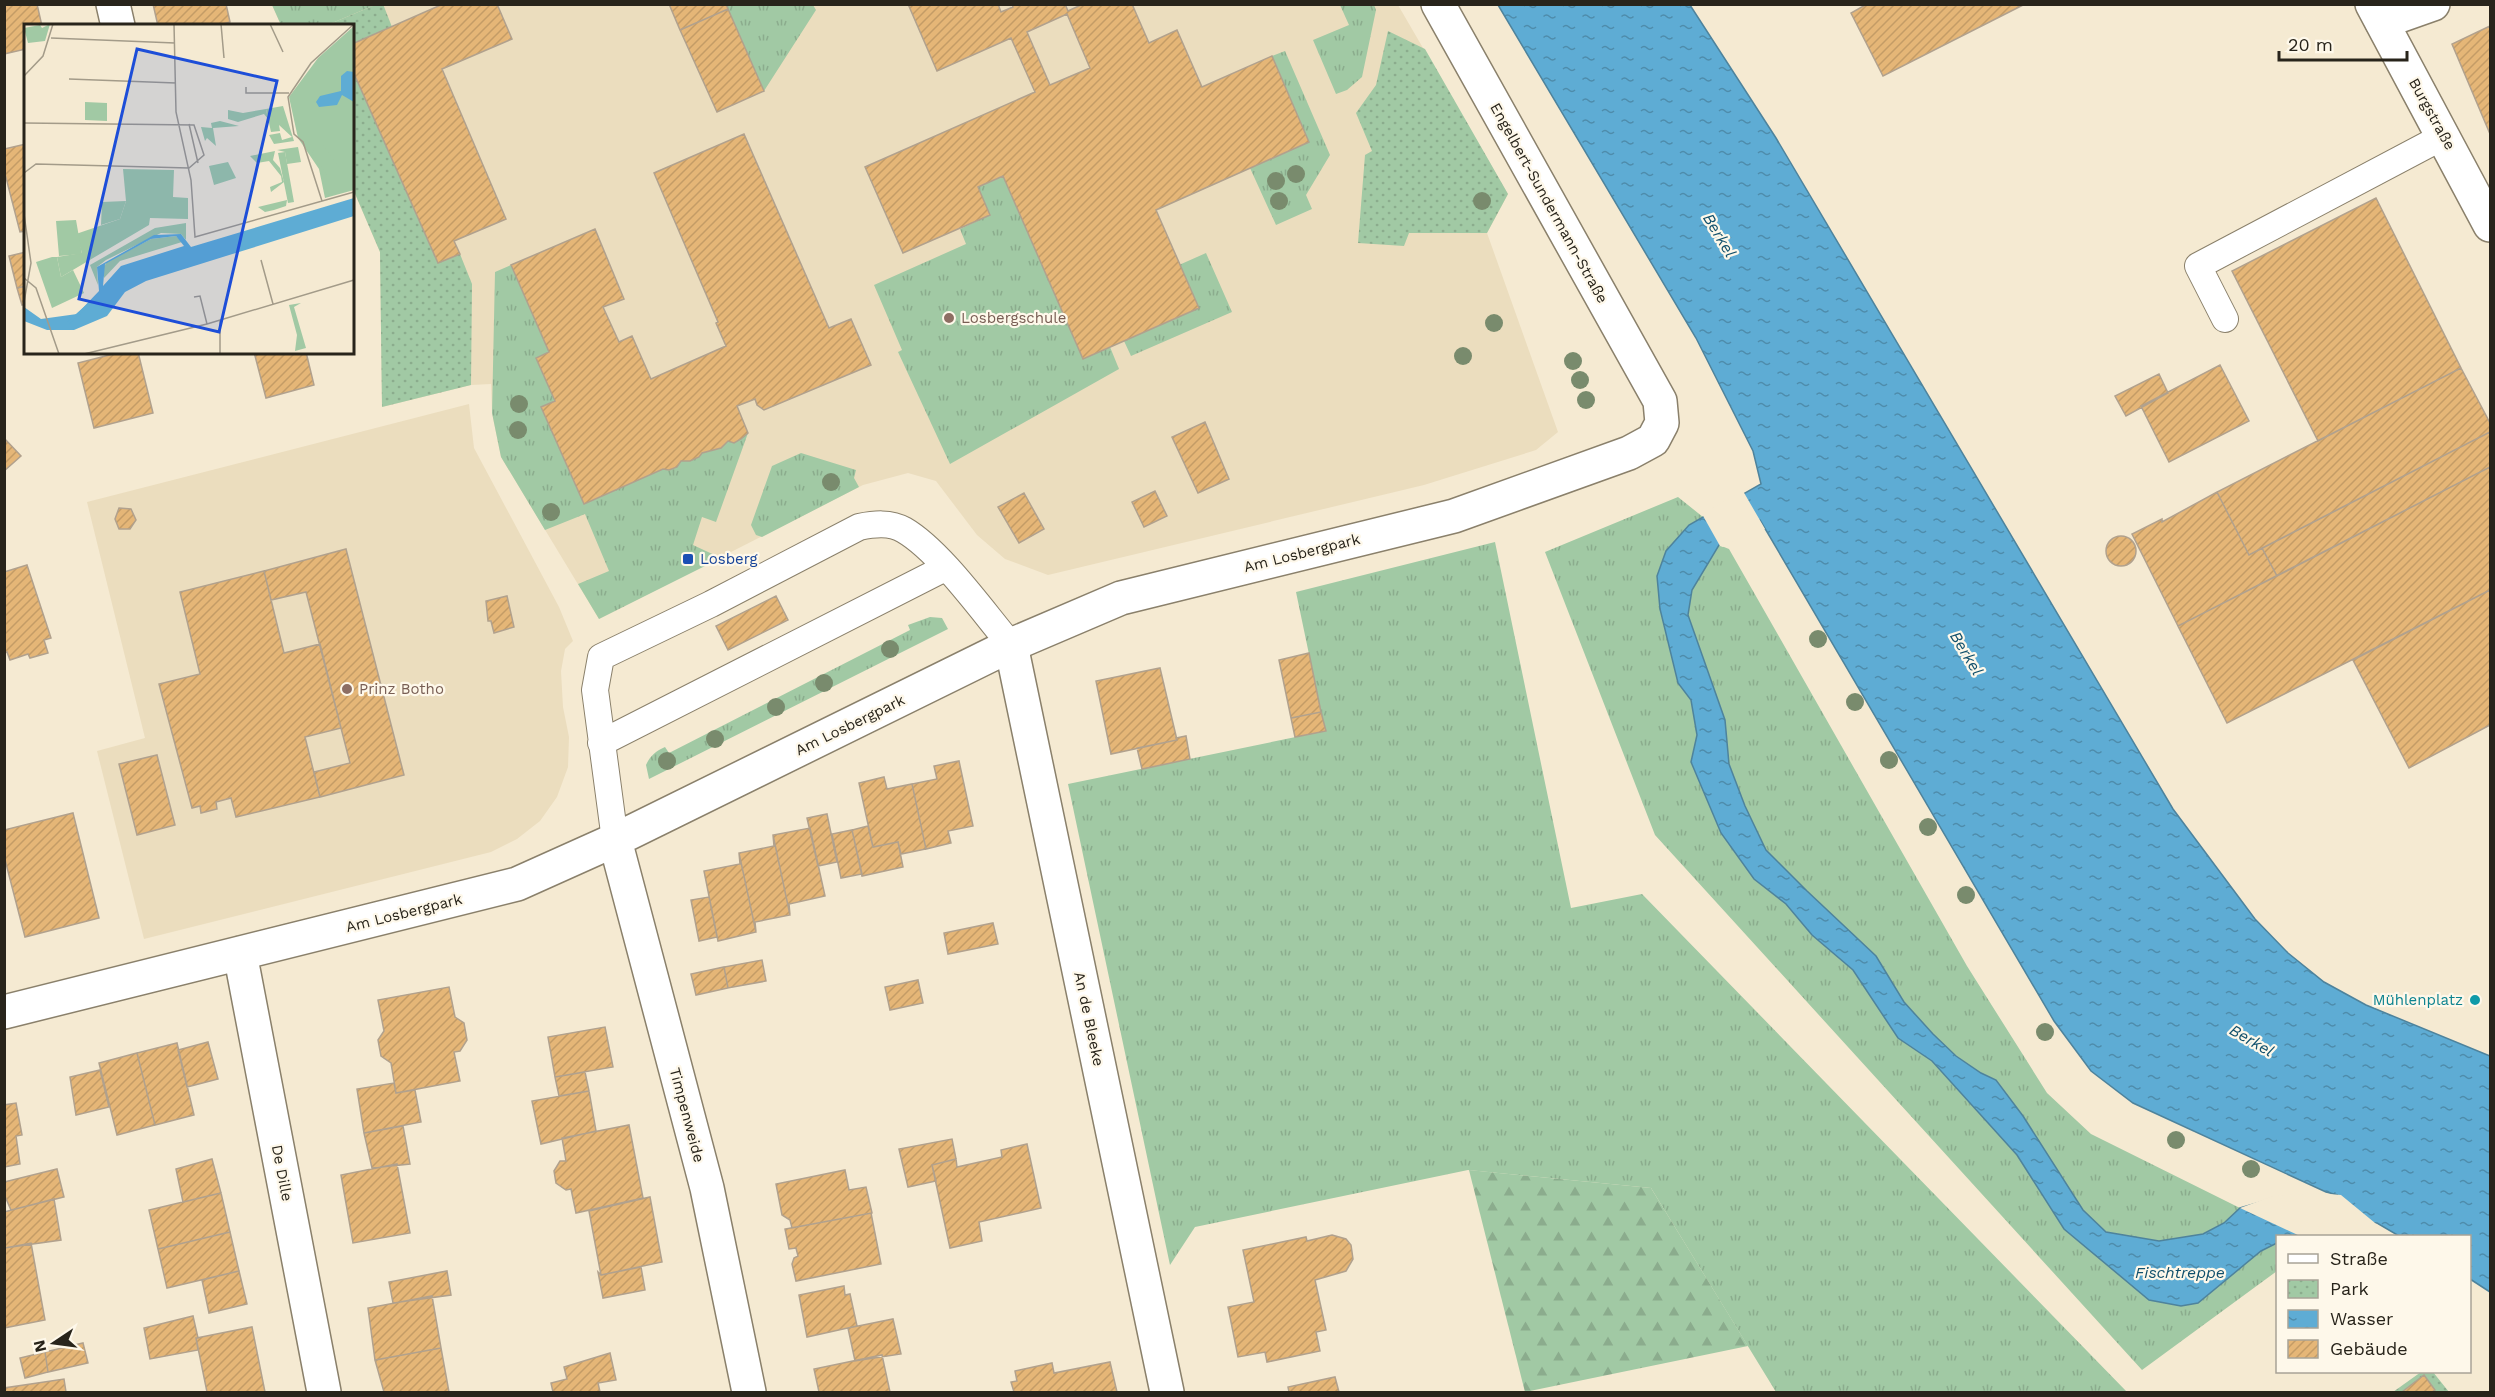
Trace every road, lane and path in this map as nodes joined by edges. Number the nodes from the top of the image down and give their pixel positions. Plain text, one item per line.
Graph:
1 (113, 4) edge
2 (1438, 4) edge
3 (2433, 4) edge
4 (2377, 13) edge
5 (118, 24) edge
6 (2444, 136) junction
7 (2490, 225) edge
8 (2225, 319) dead end
9 (1660, 401) joint
10 (945, 567) junction
11 (1011, 645) junction
12 (601, 743) junction
13 (615, 840) junction
14 (240, 953) junction
15 (4, 1012) edge
16 (324, 1392) edge
17 (749, 1392) edge
18 (1167, 1392) edge

1 - 5 street
2 - 9 street, Engelbert-Sundermann-Straße
3 - 4 street
4 - 6 street, Burgstraße
6 - 7 street, Burgstraße
6 - 8 lane
9 - 11 street, Am Losbergpark
10 - 11 lane
10 - 12 lane
10 - 12 lane
11 - 13 street, Am Losbergpark
11 - 18 street, An de Bleeke
12 - 13 lane
13 - 14 street, Am Losbergpark
13 - 17 street, Timpenweide
14 - 15 street, Am Losbergpark
14 - 16 street, De Dille

